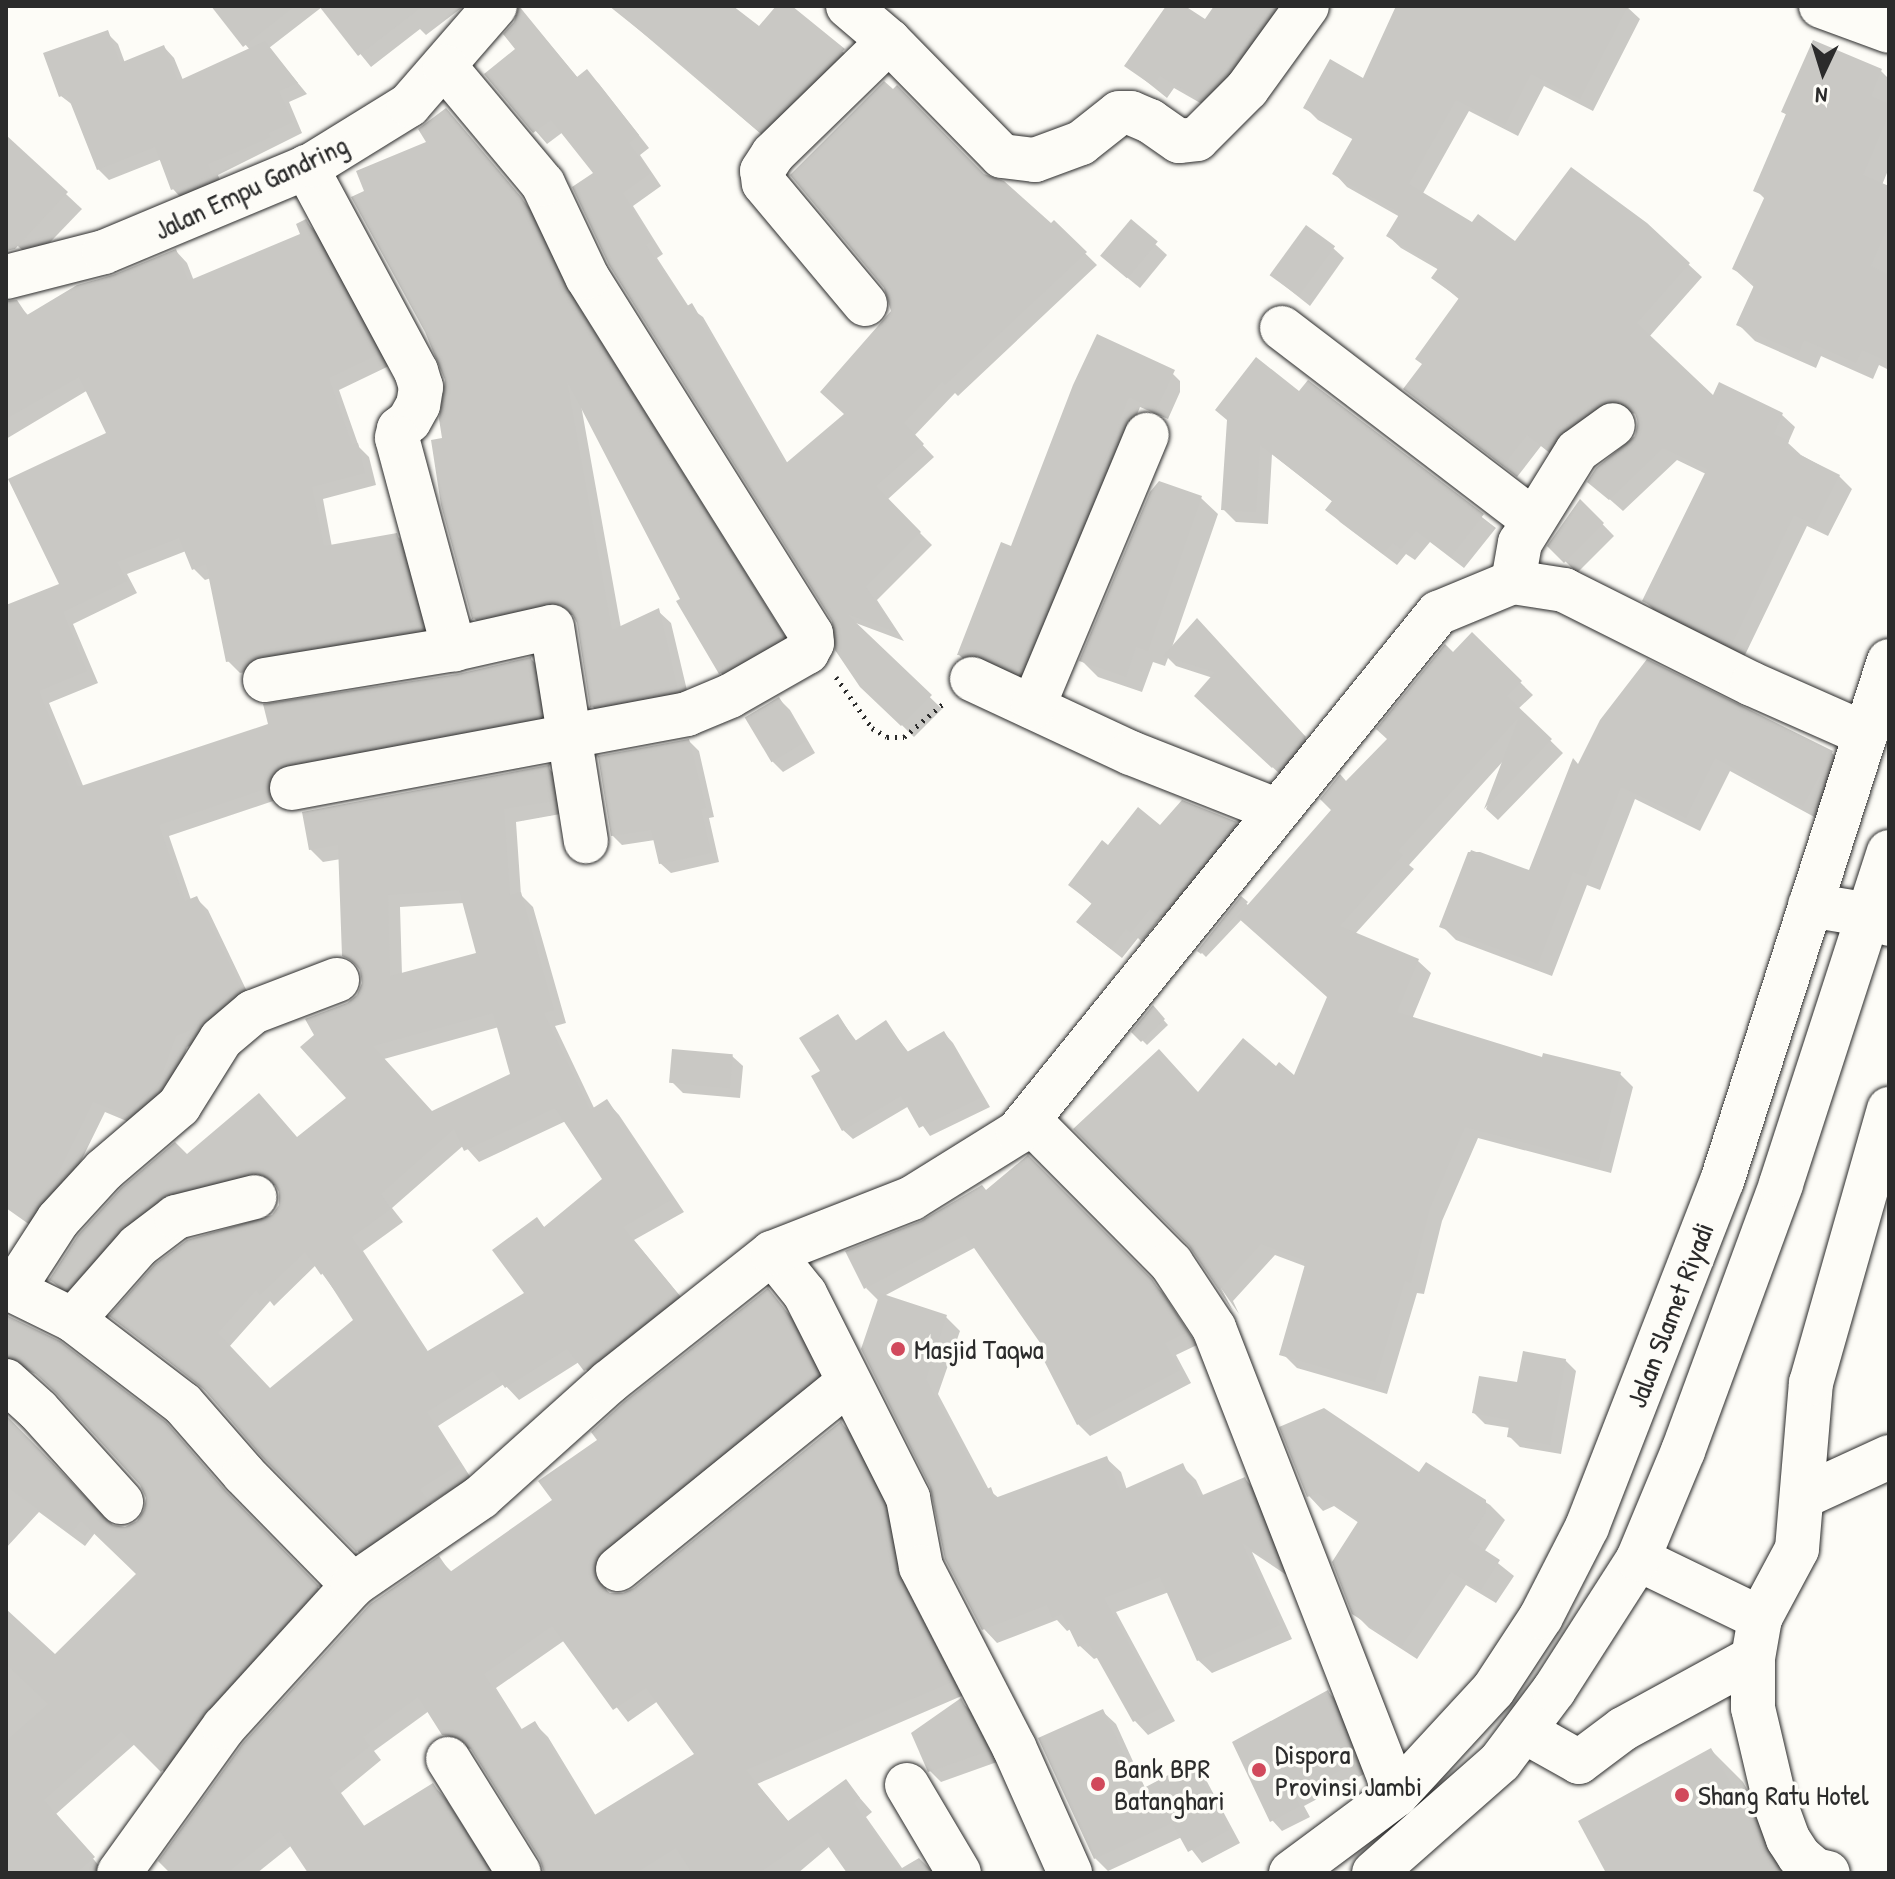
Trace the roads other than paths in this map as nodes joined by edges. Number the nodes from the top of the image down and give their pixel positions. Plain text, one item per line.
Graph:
1 (495, 6) edge
2 (848, 6) edge
3 (1307, 6) edge
4 (1821, 6) edge
5 (1889, 31) edge
6 (889, 41) junction
7 (445, 67) junction
8 (306, 167) junction
9 (6, 277) edge
10 (865, 304) dead end
11 (1282, 328) dead end
12 (1613, 425) dead end
13 (1147, 435) dead end
14 (1533, 520) junction
15 (1513, 582) junction
16 (454, 649) junction
17 (1887, 675) edge
18 (972, 679) road end
19 (265, 680) dead end
20 (1033, 707) junction
21 (1865, 734) junction
22 (572, 737) junction
23 (292, 788) dead end
24 (1276, 810) junction
25 (586, 841) dead end
26 (1889, 852) edge
27 (1810, 905) junction
28 (1879, 920) edge
29 (337, 980) dead end
30 (1889, 1112) edge
31 (1029, 1120) junction
32 (255, 1197) dead end
33 (772, 1253) junction
34 (10, 1288) edge
35 (73, 1320) junction
36 (6, 1381) edge
37 (849, 1382) junction
38 (1889, 1457) edge
39 (1804, 1496) junction
40 (121, 1502) dead end
41 (1638, 1559) junction
42 (618, 1569) dead end
43 (353, 1585) junction
44 (1757, 1638) junction
45 (1524, 1731) junction
46 (448, 1759) dead end
47 (907, 1785) dead end
48 (1396, 1795) junction
49 (119, 1873) edge
50 (519, 1873) edge
51 (959, 1873) edge
52 (1070, 1873) edge
53 (1291, 1873) edge
54 (1374, 1873) edge
55 (1828, 1873) edge

1 - 7 street, Jalan Empu Gandring
2 - 6 street
3 - 6 street
4 - 5 street
6 - 10 street
7 - 8 street, Jalan Empu Gandring
7 - 22 street
8 - 9 street, Jalan Empu Gandring
8 - 16 street
11 - 14 street
12 - 14 street
13 - 20 street
14 - 15 street
15 - 21 street
15 - 24 street
16 - 19 street
16 - 22 street
17 - 21 street, Jalan Slamet Riyadi
18 - 20 street
20 - 24 street
21 - 27 street, Jalan Slamet Riyadi
22 - 23 street
22 - 25 street
24 - 31 street
26 - 28 street, Jalan Slamet Riyadi
27 - 28 street
27 - 48 street, Jalan Slamet Riyadi
28 - 41 street, Jalan Slamet Riyadi
29 - 34 street
30 - 39 street
31 - 33 street
31 - 48 street
32 - 35 street
33 - 37 street
33 - 43 street
34 - 35 street
35 - 43 street
36 - 40 street
37 - 42 street
37 - 52 street
38 - 39 street
39 - 44 street
41 - 44 street
41 - 45 street, Jalan Slamet Riyadi
43 - 49 street
44 - 45 street
44 - 55 street
45 - 54 street, Jalan Slamet Riyadi
46 - 50 street
47 - 51 street
48 - 53 street, Jalan Slamet Riyadi

